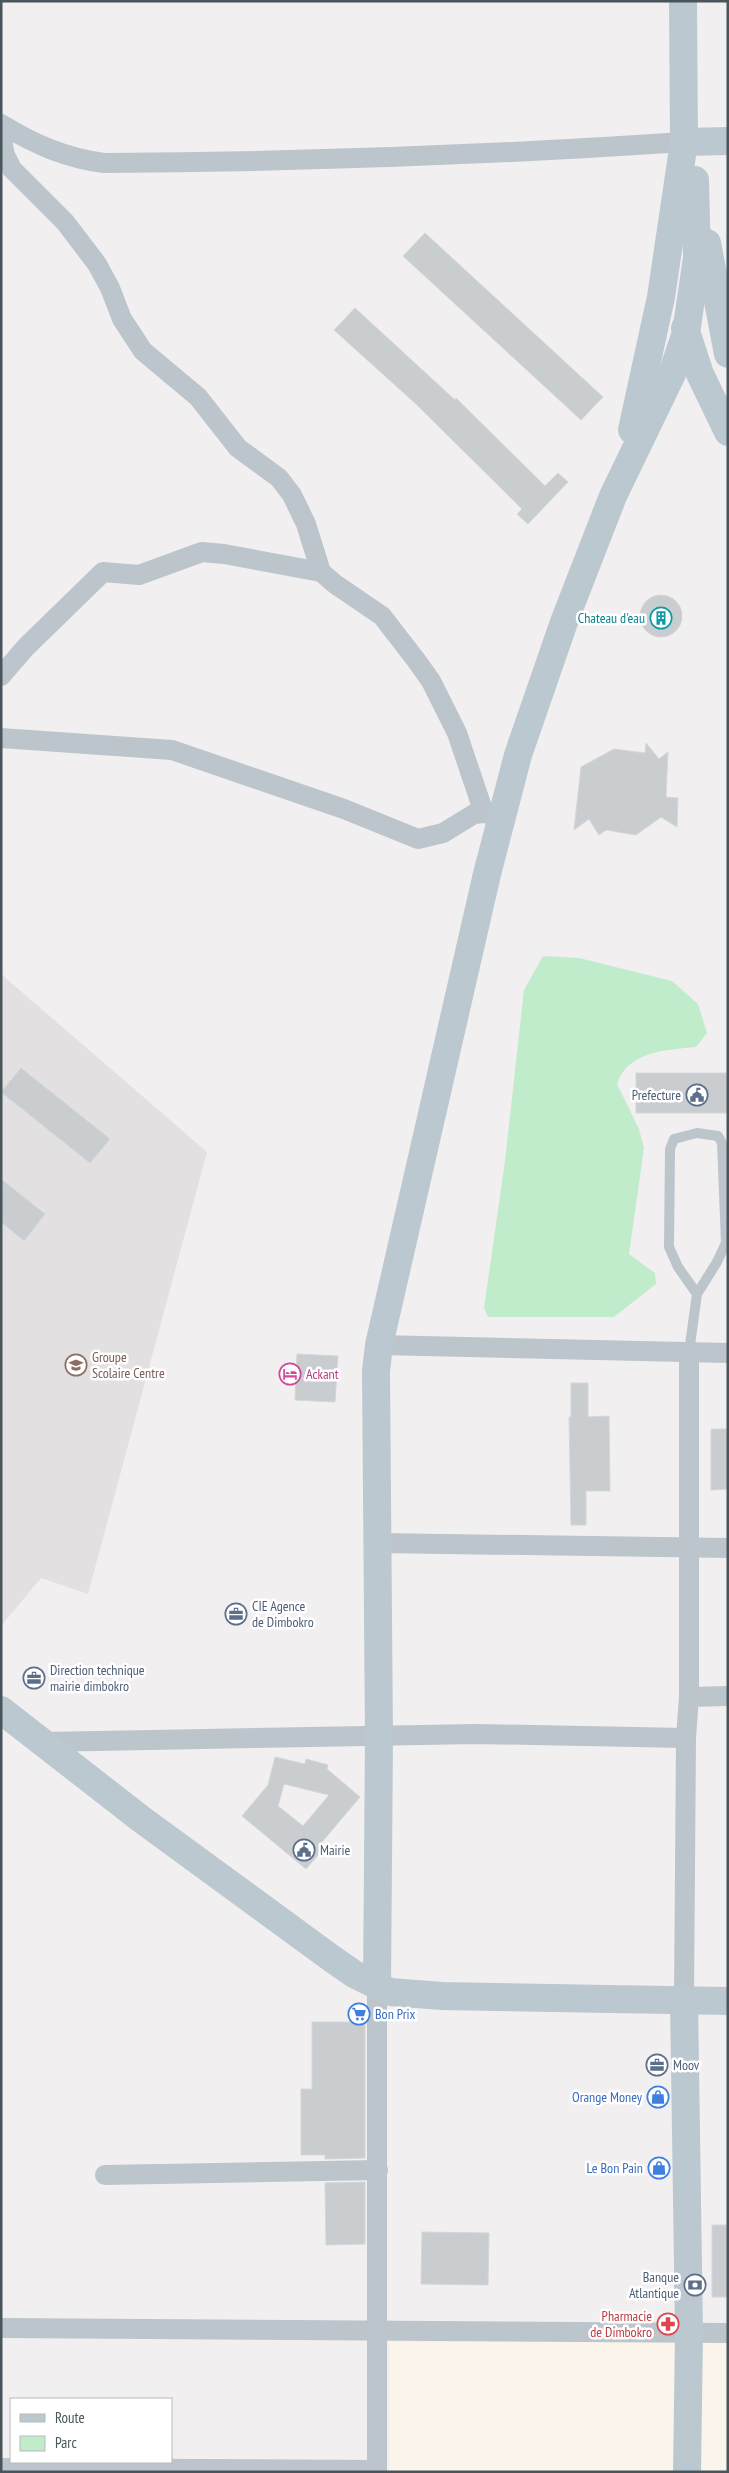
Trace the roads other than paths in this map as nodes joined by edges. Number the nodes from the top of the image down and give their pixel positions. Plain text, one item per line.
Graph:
1 (684, 1) edge
2 (1, 124) edge
3 (1, 136) edge
4 (684, 142) junction
5 (728, 142) edge
6 (686, 181) junction
7 (686, 333) junction
8 (728, 354) edge
9 (728, 432) edge
10 (613, 496) junction
11 (321, 572) junction
12 (1, 676) edge
13 (1, 738) edge
14 (492, 815) junction
15 (697, 1294) junction
16 (379, 1345) junction
17 (689, 1352) junction
18 (728, 1353) edge
19 (378, 1543) junction
20 (688, 1547) junction
21 (728, 1548) edge
22 (689, 1696) junction
23 (728, 1696) edge
24 (1, 1710) edge
25 (379, 1737) junction
26 (686, 1738) junction
27 (43, 1742) junction
28 (377, 1986) junction
29 (684, 1999) junction
30 (728, 2001) edge
31 (378, 2170) junction
32 (105, 2176) dead end
33 (1, 2328) edge
34 (378, 2331) junction
35 (689, 2332) junction
36 (728, 2333) edge
37 (1, 2468) edge
38 (378, 2471) edge
39 (687, 2472) edge

1 - 4 main road
2 - 4 street
3 - 11 street
4 - 5 main road
4 - 6 main road
6 - 7 main road
6 - 8 main road
6 - 10 main road
7 - 9 main road
7 - 10 main road
10 - 14 main road
11 - 12 street
11 - 14 street
13 - 14 street
14 - 16 main road
15 - 15 lane
15 - 17 lane
16 - 17 street
16 - 19 main road
17 - 18 street
17 - 20 street
19 - 20 street
19 - 25 main road
20 - 21 street
20 - 22 street
22 - 23 street
22 - 26 street
24 - 27 main road
25 - 26 street
25 - 27 street
25 - 28 main road
26 - 29 street
27 - 28 main road
28 - 29 main road
28 - 31 street
29 - 30 main road
29 - 35 main road
31 - 32 street
31 - 34 street
33 - 34 street
34 - 35 street
34 - 38 street
35 - 36 street
35 - 39 main road
37 - 38 street

